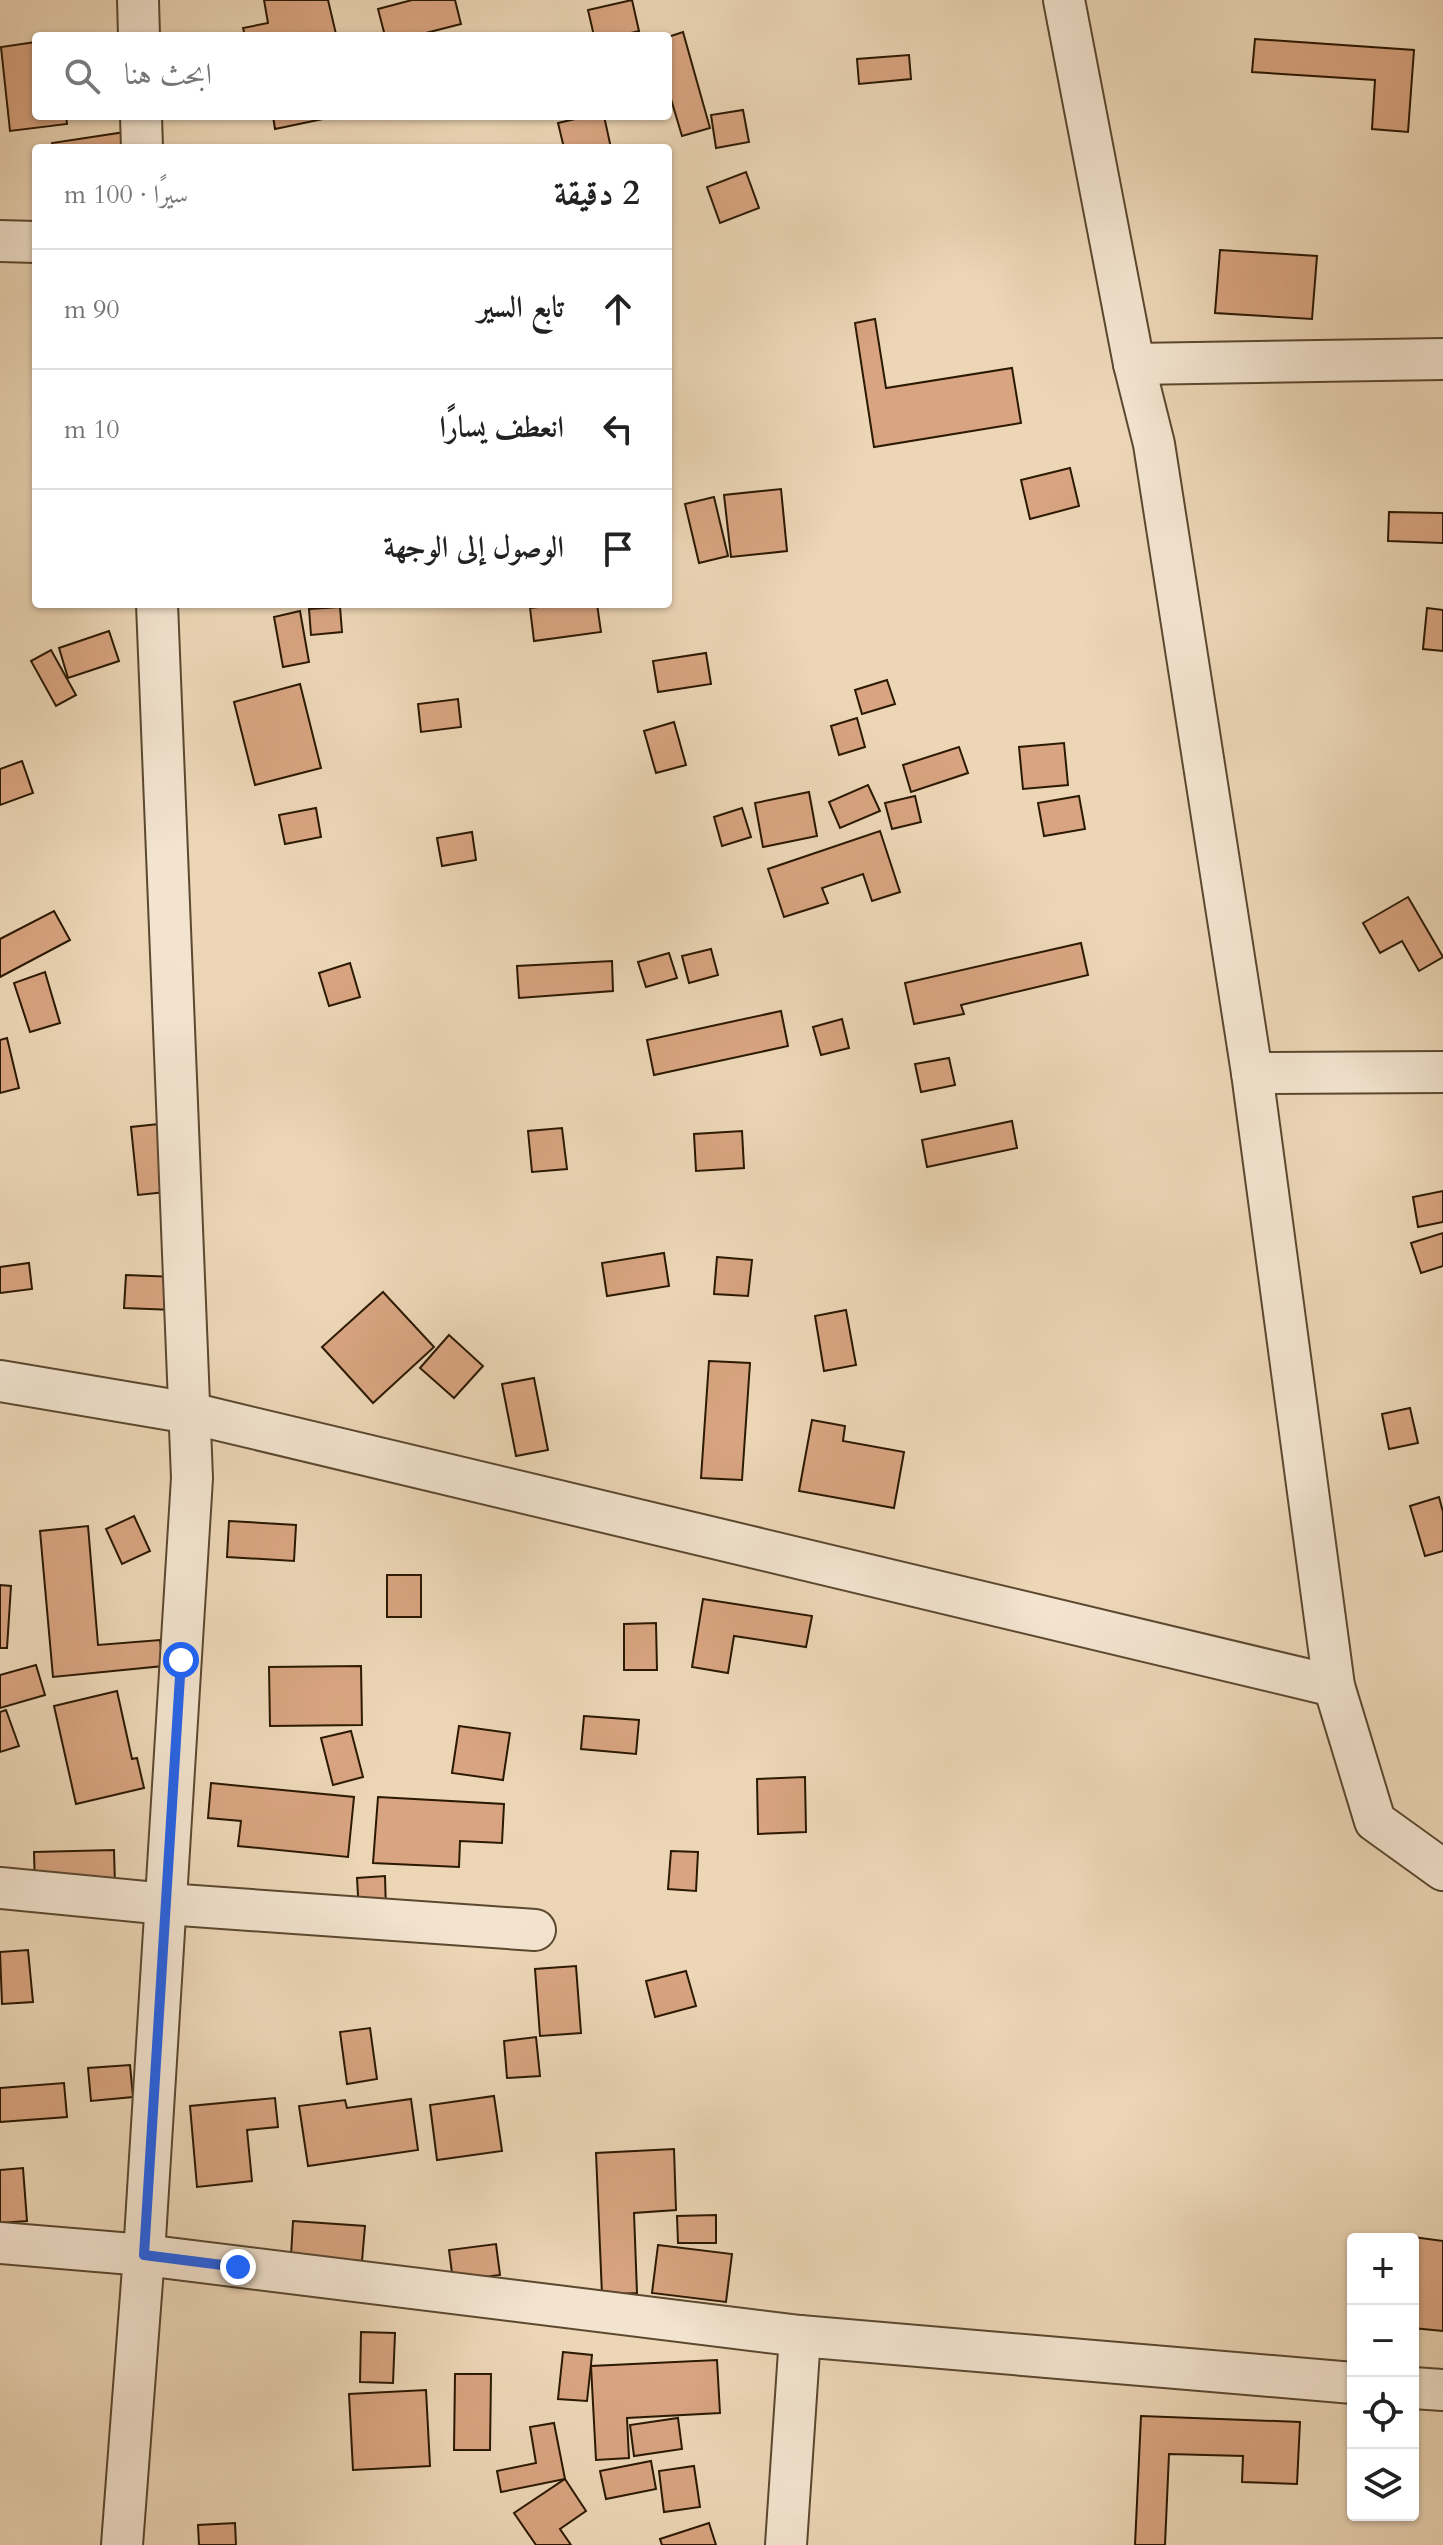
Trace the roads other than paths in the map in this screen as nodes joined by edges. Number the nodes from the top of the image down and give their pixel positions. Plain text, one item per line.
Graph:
1 (138, 0) edge
2 (1064, 0) edge
3 (139, 32) edge
4 (141, 120) edge
5 (142, 144) edge
6 (0, 241) edge
7 (32, 242) edge
8 (1443, 359) edge
9 (1134, 364) junction
10 (157, 608) edge
11 (1443, 1072) edge
12 (1252, 1073) junction
13 (0, 1381) edge
14 (190, 1413) junction
15 (1334, 1686) junction
16 (1443, 1870) edge
17 (0, 1888) edge
18 (166, 1904) junction
19 (535, 1930) dead end
20 (0, 2243) edge
21 (144, 2255) junction
22 (800, 2336) junction
23 (1347, 2382) edge
24 (1419, 2388) edge
25 (1443, 2390) edge
26 (122, 2545) edge
27 (786, 2545) edge

1 - 3 street
2 - 9 street
4 - 5 street
6 - 7 street
8 - 9 street
9 - 12 street
10 - 14 street
11 - 12 street
12 - 15 street
13 - 14 street
14 - 15 street
14 - 18 street
15 - 16 street
17 - 18 street
18 - 19 street
18 - 21 street
20 - 21 street
21 - 22 street
21 - 26 street
22 - 23 street
22 - 27 street
24 - 25 street

